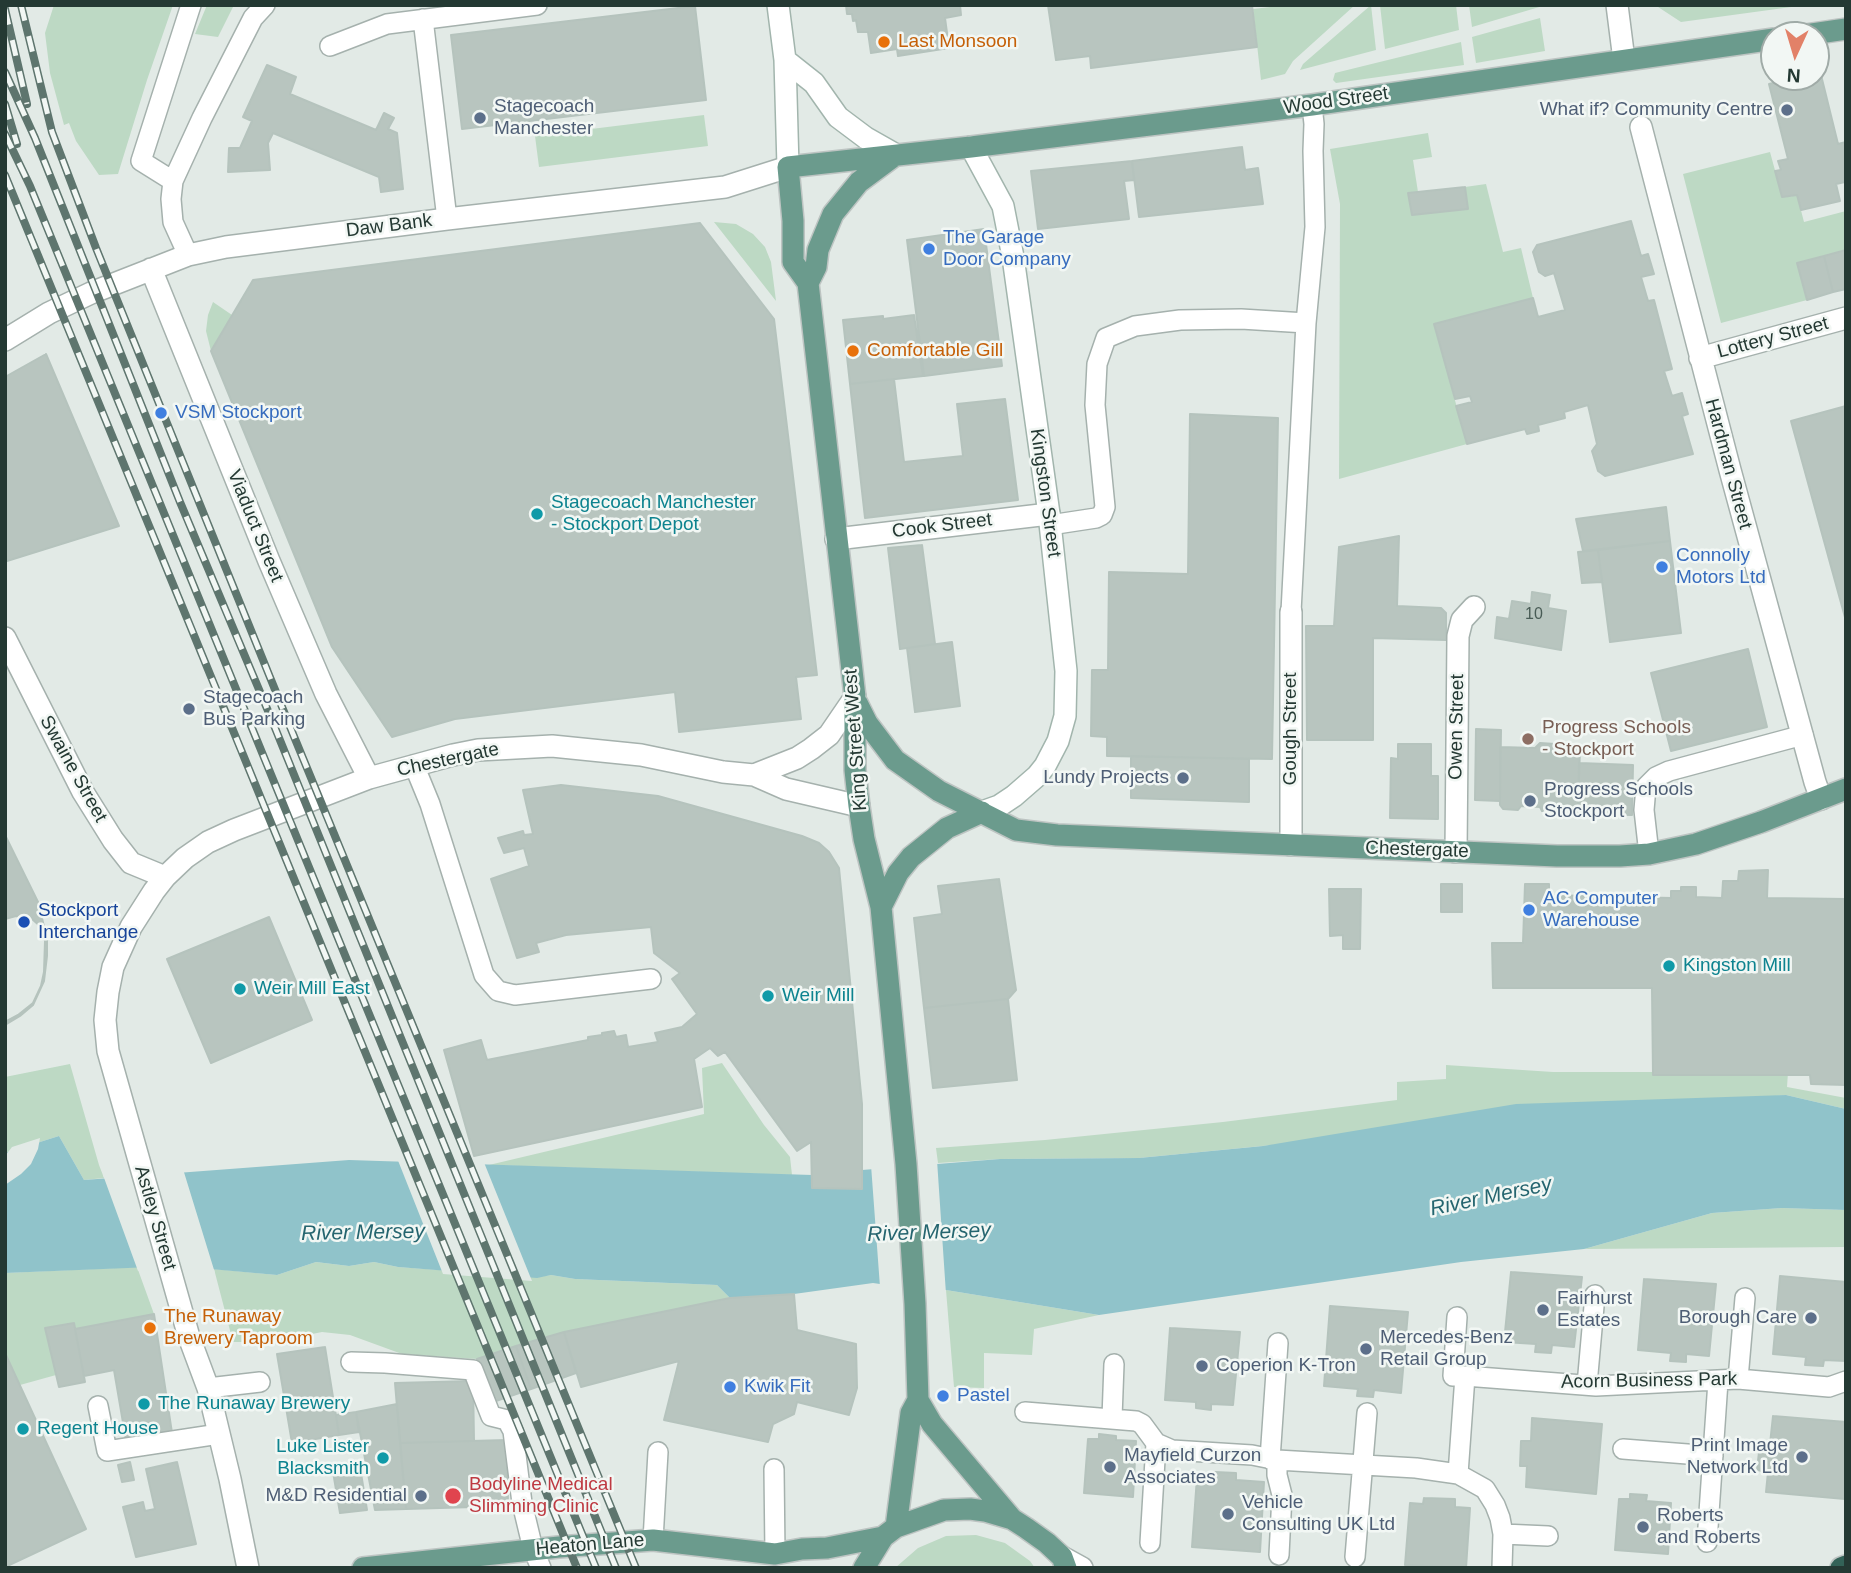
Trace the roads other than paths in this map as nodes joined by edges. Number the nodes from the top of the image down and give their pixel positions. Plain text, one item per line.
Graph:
1 (191, 5) edge
2 (265, 5) edge
3 (537, 5) edge
4 (778, 5) edge
5 (1617, 5) edge
6 (423, 19) junction
7 (1760, 41) edge
8 (330, 46) dead end
9 (785, 60) junction
10 (1625, 60) junction
11 (1311, 105) junction
12 (1641, 127) dead end
13 (971, 147) junction
14 (896, 155) junction
15 (789, 167) junction
16 (173, 181) junction
17 (447, 219) junction
18 (188, 255) junction
19 (151, 269) junction
20 (808, 283) junction
21 (1846, 318) edge
22 (1306, 323) junction
23 (5, 340) edge
24 (1700, 358) junction
25 (1049, 520) junction
26 (836, 539) junction
27 (1474, 607) dead end
28 (1291, 612) joint
29 (5, 638) edge
30 (855, 698) junction
31 (1803, 735) junction
32 (414, 765) junction
33 (754, 775) junction
34 (369, 778) junction
35 (1846, 789) edge
36 (1822, 799) junction
37 (859, 806) junction
38 (982, 812) junction
39 (1291, 845) junction
40 (1456, 852) junction
41 (1649, 854) junction
42 (165, 877) junction
43 (881, 907) junction
44 (651, 978) dead end
45 (1595, 1295) dead end
46 (1745, 1298) dead end
47 (1457, 1317) dead end
48 (1278, 1343) dead end
49 (351, 1362) dead end
50 (1114, 1364) dead end
51 (1465, 1376) junction
52 (1738, 1379) junction
53 (1718, 1381) junction
54 (1846, 1381) edge
55 (260, 1382) dead end
56 (1587, 1385) junction
57 (208, 1388) junction
58 (918, 1400) junction
59 (98, 1406) dead end
60 (1025, 1412) dead end
61 (1367, 1413) dead end
62 (1112, 1418) junction
63 (219, 1434) junction
64 (1156, 1443) junction
65 (1623, 1449) dead end
66 (657, 1452) dead end
67 (1713, 1456) junction
68 (1273, 1459) junction
69 (1363, 1465) junction
70 (774, 1469) dead end
71 (1458, 1474) junction
72 (1012, 1519) junction
73 (890, 1532) junction
74 (1503, 1534) junction
75 (1548, 1536) dead end
76 (653, 1540) junction
77 (1707, 1542) dead end
78 (1150, 1543) dead end
79 (1279, 1555) dead end
80 (1354, 1557) dead end
81 (537, 1558) edge
82 (783, 1561) edge
83 (1064, 1563) edge
84 (248, 1568) edge
85 (363, 1568) edge
86 (863, 1568) edge
87 (1082, 1568) edge
88 (1502, 1568) edge

1 - 16 lane
2 - 16 lane
3 - 6 lane
4 - 9 street, King Street West
5 - 10 street
6 - 8 lane
6 - 17 lane
7 - 10 main road, Wood Street
9 - 14 street
9 - 15 street, King Street West
10 - 11 main road, Wood Street
11 - 13 main road, Wood Street
11 - 22 lane
12 - 24 street, Hardman Street
13 - 14 main road, Wood Street
13 - 25 street, Kingston Street
14 - 15 main road
14 - 20 main road
15 - 17 street, Daw Bank
15 - 20 main road, King Street West
16 - 18 lane
17 - 18 street, Daw Bank
18 - 19 street, Daw Bank
19 - 23 street, Daw Bank
19 - 34 street, Viaduct Street
20 - 26 main road, King Street West
21 - 24 street, Lottery Street
22 - 25 lane
22 - 28 lane
24 - 31 street, Hardman Street
25 - 26 street, Cook Street
25 - 38 street, Kingston Street
26 - 30 main road, King Street West
27 - 40 street, Owen Street
28 - 39 street, Gough Street
29 - 42 street, Swaine Street
30 - 33 street, Chestergate
30 - 37 main road, King Street West
30 - 38 main road, Chestergate
31 - 36 street, Hardman Street
31 - 41 lane
32 - 33 street, Chestergate
32 - 34 street, Chestergate
32 - 44 lane
33 - 37 street, Chestergate
34 - 42 street, Chestergate
35 - 36 main road, Chestergate
36 - 41 main road, Chestergate
37 - 43 main road, King Street West
38 - 39 main road, Chestergate
38 - 43 main road
39 - 40 main road, Chestergate
40 - 41 main road, Chestergate
42 - 57 street, Astley Street
43 - 58 main road, King Street West
45 - 56 lane
46 - 52 lane
47 - 51 lane
48 - 68 lane
49 - 81 lane
50 - 62 lane
51 - 56 lane, Acorn Business Park
51 - 71 lane
52 - 53 lane, Acorn Business Park
52 - 54 lane, Acorn Business Park
53 - 56 lane, Acorn Business Park
53 - 67 lane
55 - 57 lane
57 - 63 street, Astley Street
58 - 72 main road
58 - 73 main road, King Street West
59 - 63 lane
60 - 62 lane
61 - 69 lane
62 - 64 lane
63 - 84 street, Astley Street
64 - 68 lane
64 - 78 lane
65 - 67 lane
66 - 76 lane
67 - 77 lane
68 - 69 lane
68 - 79 lane
69 - 71 lane
69 - 80 lane
70 - 82 lane
71 - 74 lane
72 - 73 main road, Heaton Lane
72 - 83 main road
73 - 82 main road, Heaton Lane
73 - 86 main road
74 - 75 lane
74 - 88 lane
76 - 81 main road, Heaton Lane
76 - 82 main road, Heaton Lane
81 - 85 main road, Heaton Lane
83 - 87 street

